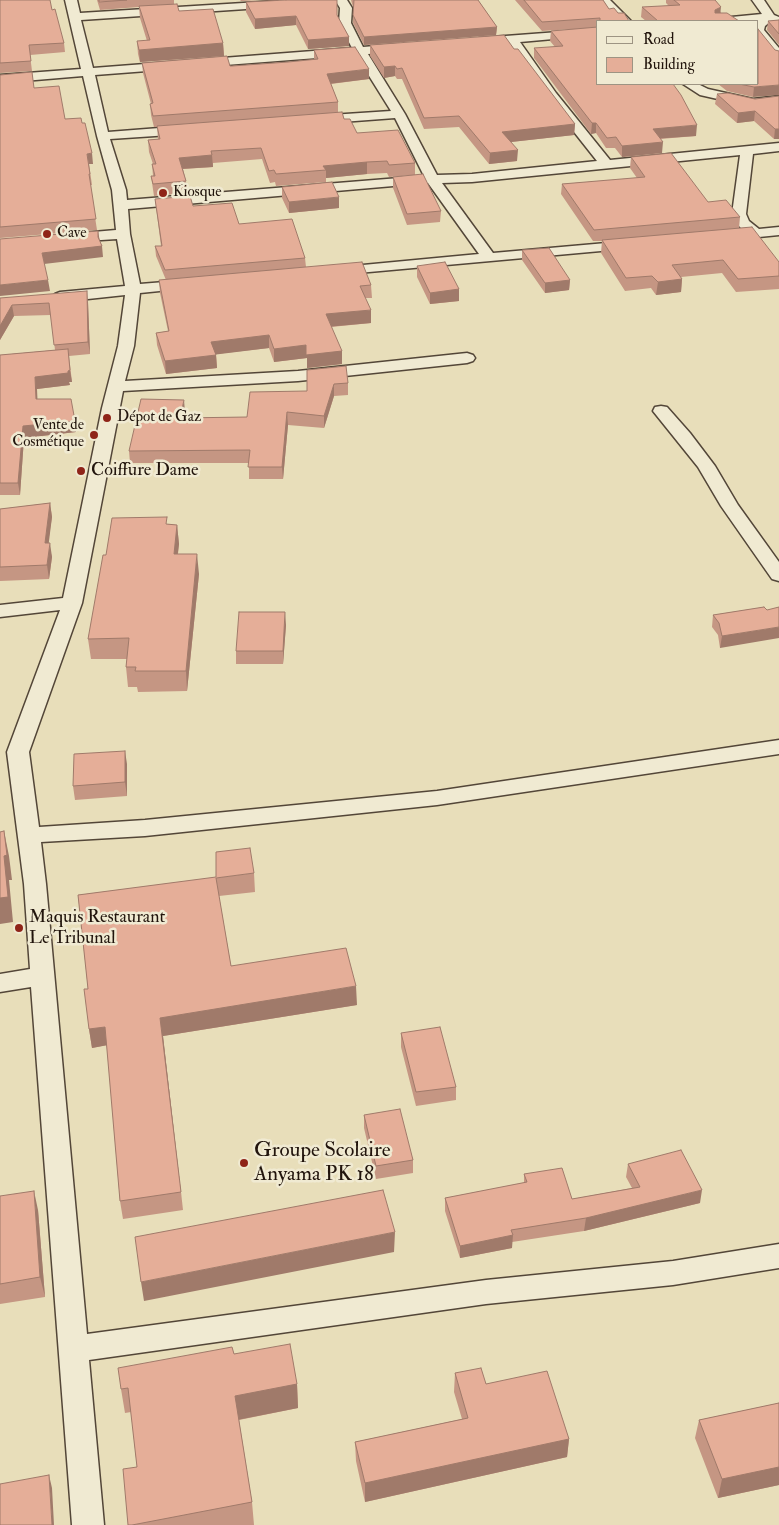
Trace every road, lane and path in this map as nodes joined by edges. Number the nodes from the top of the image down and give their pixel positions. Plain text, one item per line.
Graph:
1 (339, 0) edge
2 (604, 0) edge
3 (758, 0) edge
4 (292, 3) edge
5 (73, 8) edge
6 (774, 18) edge
7 (624, 20) edge
8 (739, 20) edge
9 (759, 27) edge
10 (759, 31) edge
11 (596, 32) edge
12 (512, 39) junction
13 (463, 43) edge
14 (407, 47) edge
15 (361, 51) junction
16 (779, 56) edge
17 (87, 72) junction
18 (0, 79) edge
19 (691, 85) edge
20 (779, 100) edge
21 (400, 114) junction
22 (301, 121) edge
23 (202, 128) edge
24 (102, 136) junction
25 (779, 146) edge
26 (747, 150) junction
27 (606, 164) junction
28 (432, 179) junction
29 (121, 205) junction
30 (779, 231) edge
31 (755, 233) junction
32 (123, 234) junction
33 (719, 237) edge
34 (58, 239) edge
35 (644, 244) edge
36 (488, 257) junction
37 (320, 272) edge
38 (202, 283) edge
39 (133, 289) junction
40 (47, 298) edge
41 (466, 358) dead end
42 (116, 386) junction
43 (661, 411) dead end
44 (776, 566) edge
45 (72, 603) junction
46 (0, 611) edge
47 (779, 747) edge
48 (9, 754) edge
49 (28, 835) junction
50 (42, 976) junction
51 (0, 983) edge
52 (779, 1256) edge
53 (74, 1349) junction
54 (88, 1525) edge

1 - 15 street
2 - 7 street
3 - 6 street
4 - 5 street
5 - 17 street
6 - 8 street
6 - 9 street
10 - 16 street
11 - 12 street
12 - 13 street
12 - 27 street
14 - 15 street
15 - 17 street
15 - 21 street
17 - 18 street
17 - 24 street
19 - 20 street
21 - 22 street
21 - 28 street
23 - 24 street
24 - 29 street
25 - 26 street
26 - 27 street
26 - 31 street
27 - 28 street
28 - 29 street
28 - 36 street
29 - 32 street
30 - 31 street
31 - 33 street
32 - 34 street
32 - 39 street
35 - 36 street
36 - 37 street
38 - 39 street
39 - 40 street
39 - 42 street
41 - 42 street
42 - 45 street
43 - 44 street
45 - 46 street
45 - 48 street
47 - 49 street
48 - 49 street
49 - 50 street
50 - 51 street
50 - 53 street
52 - 53 street
53 - 54 street

